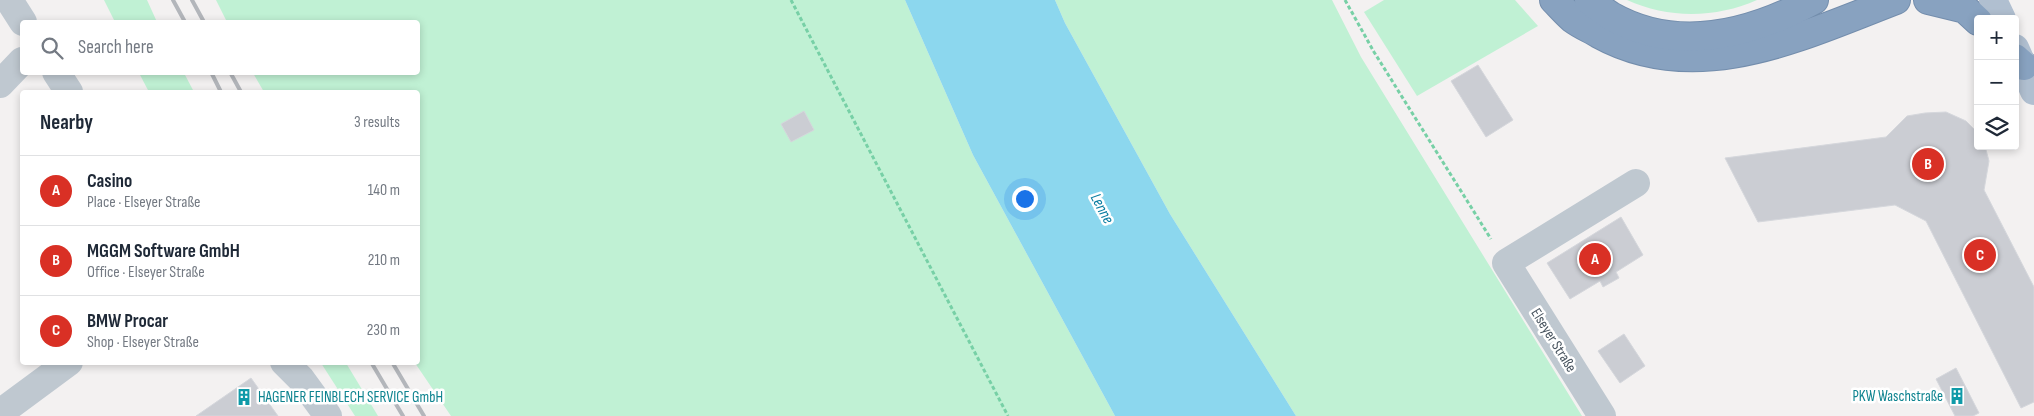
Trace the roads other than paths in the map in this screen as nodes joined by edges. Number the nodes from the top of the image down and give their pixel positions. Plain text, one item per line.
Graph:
1 (9, 0) edge
2 (1554, 0) edge
3 (1589, 0) edge
4 (1896, 0) edge
5 (1928, 0) edge
6 (1993, 0) edge
7 (1804, 4) edge
8 (2000, 15) edge
9 (1974, 17) edge
10 (22, 20) edge
11 (20, 63) edge
12 (58, 75) edge
13 (0, 84) edge
14 (68, 90) edge
15 (1636, 183) dead end
16 (65, 365) edge
17 (287, 365) edge
18 (0, 413) edge
19 (328, 416) edge
20 (1602, 416) edge

1 - 10 street
2 - 4 highway
3 - 7 highway
5 - 9 highway
6 - 8 main road
11 - 13 street
12 - 14 street
15 - 20 street, Elseyer Straße
16 - 18 street
17 - 19 street

